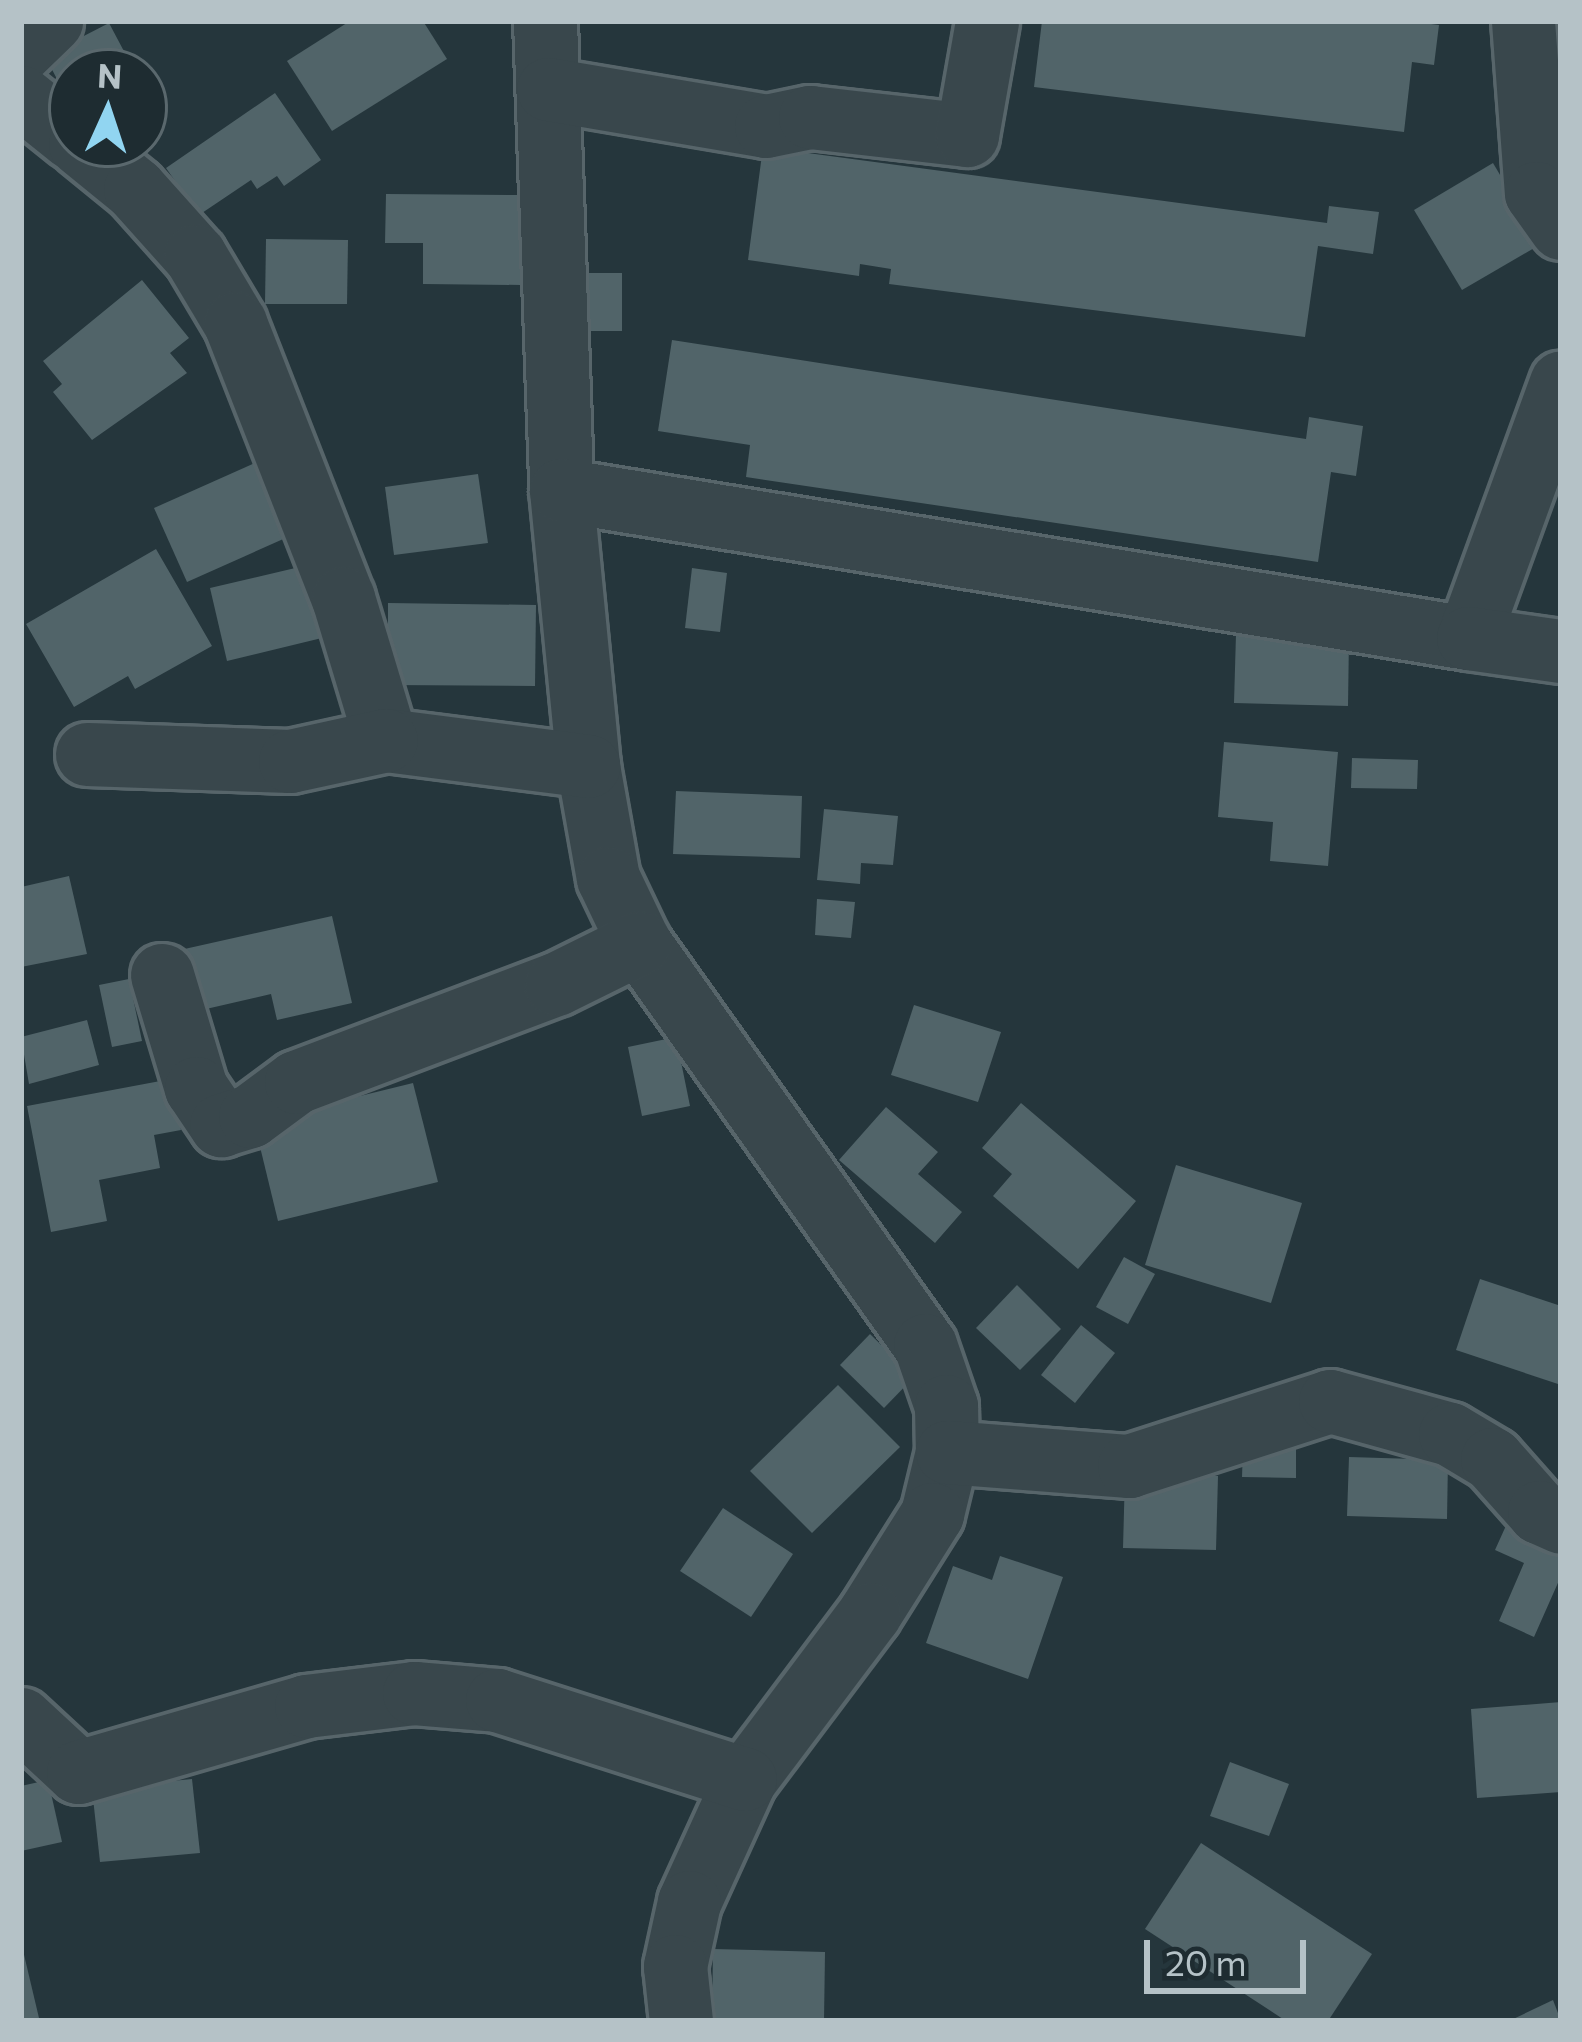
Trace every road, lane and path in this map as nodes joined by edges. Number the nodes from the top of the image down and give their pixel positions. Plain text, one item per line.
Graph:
1 (51, 21) edge
2 (545, 21) edge
3 (987, 21) edge
4 (1523, 21) edge
5 (21, 50) edge
6 (548, 89) junction
7 (21, 97) edge
8 (48, 119) edge
9 (109, 168) edge
10 (1561, 228) edge
11 (1561, 382) edge
12 (562, 490) junction
13 (1468, 638) junction
14 (1561, 651) edge
15 (386, 740) junction
16 (88, 754) dead end
17 (588, 766) junction
18 (639, 943) junction
19 (162, 975) dead end
20 (947, 1451) junction
21 (1561, 1522) edge
22 (21, 1719) edge
23 (745, 1780) junction
24 (681, 2021) edge

1 - 5 street
2 - 6 street
3 - 6 street
4 - 10 street
6 - 12 street
7 - 8 street
9 - 15 street
11 - 13 street
12 - 13 street
12 - 17 street
13 - 14 street
15 - 16 street
15 - 17 street
17 - 18 street
18 - 19 street
18 - 20 street
20 - 21 street
20 - 23 street
22 - 23 street
23 - 24 street

